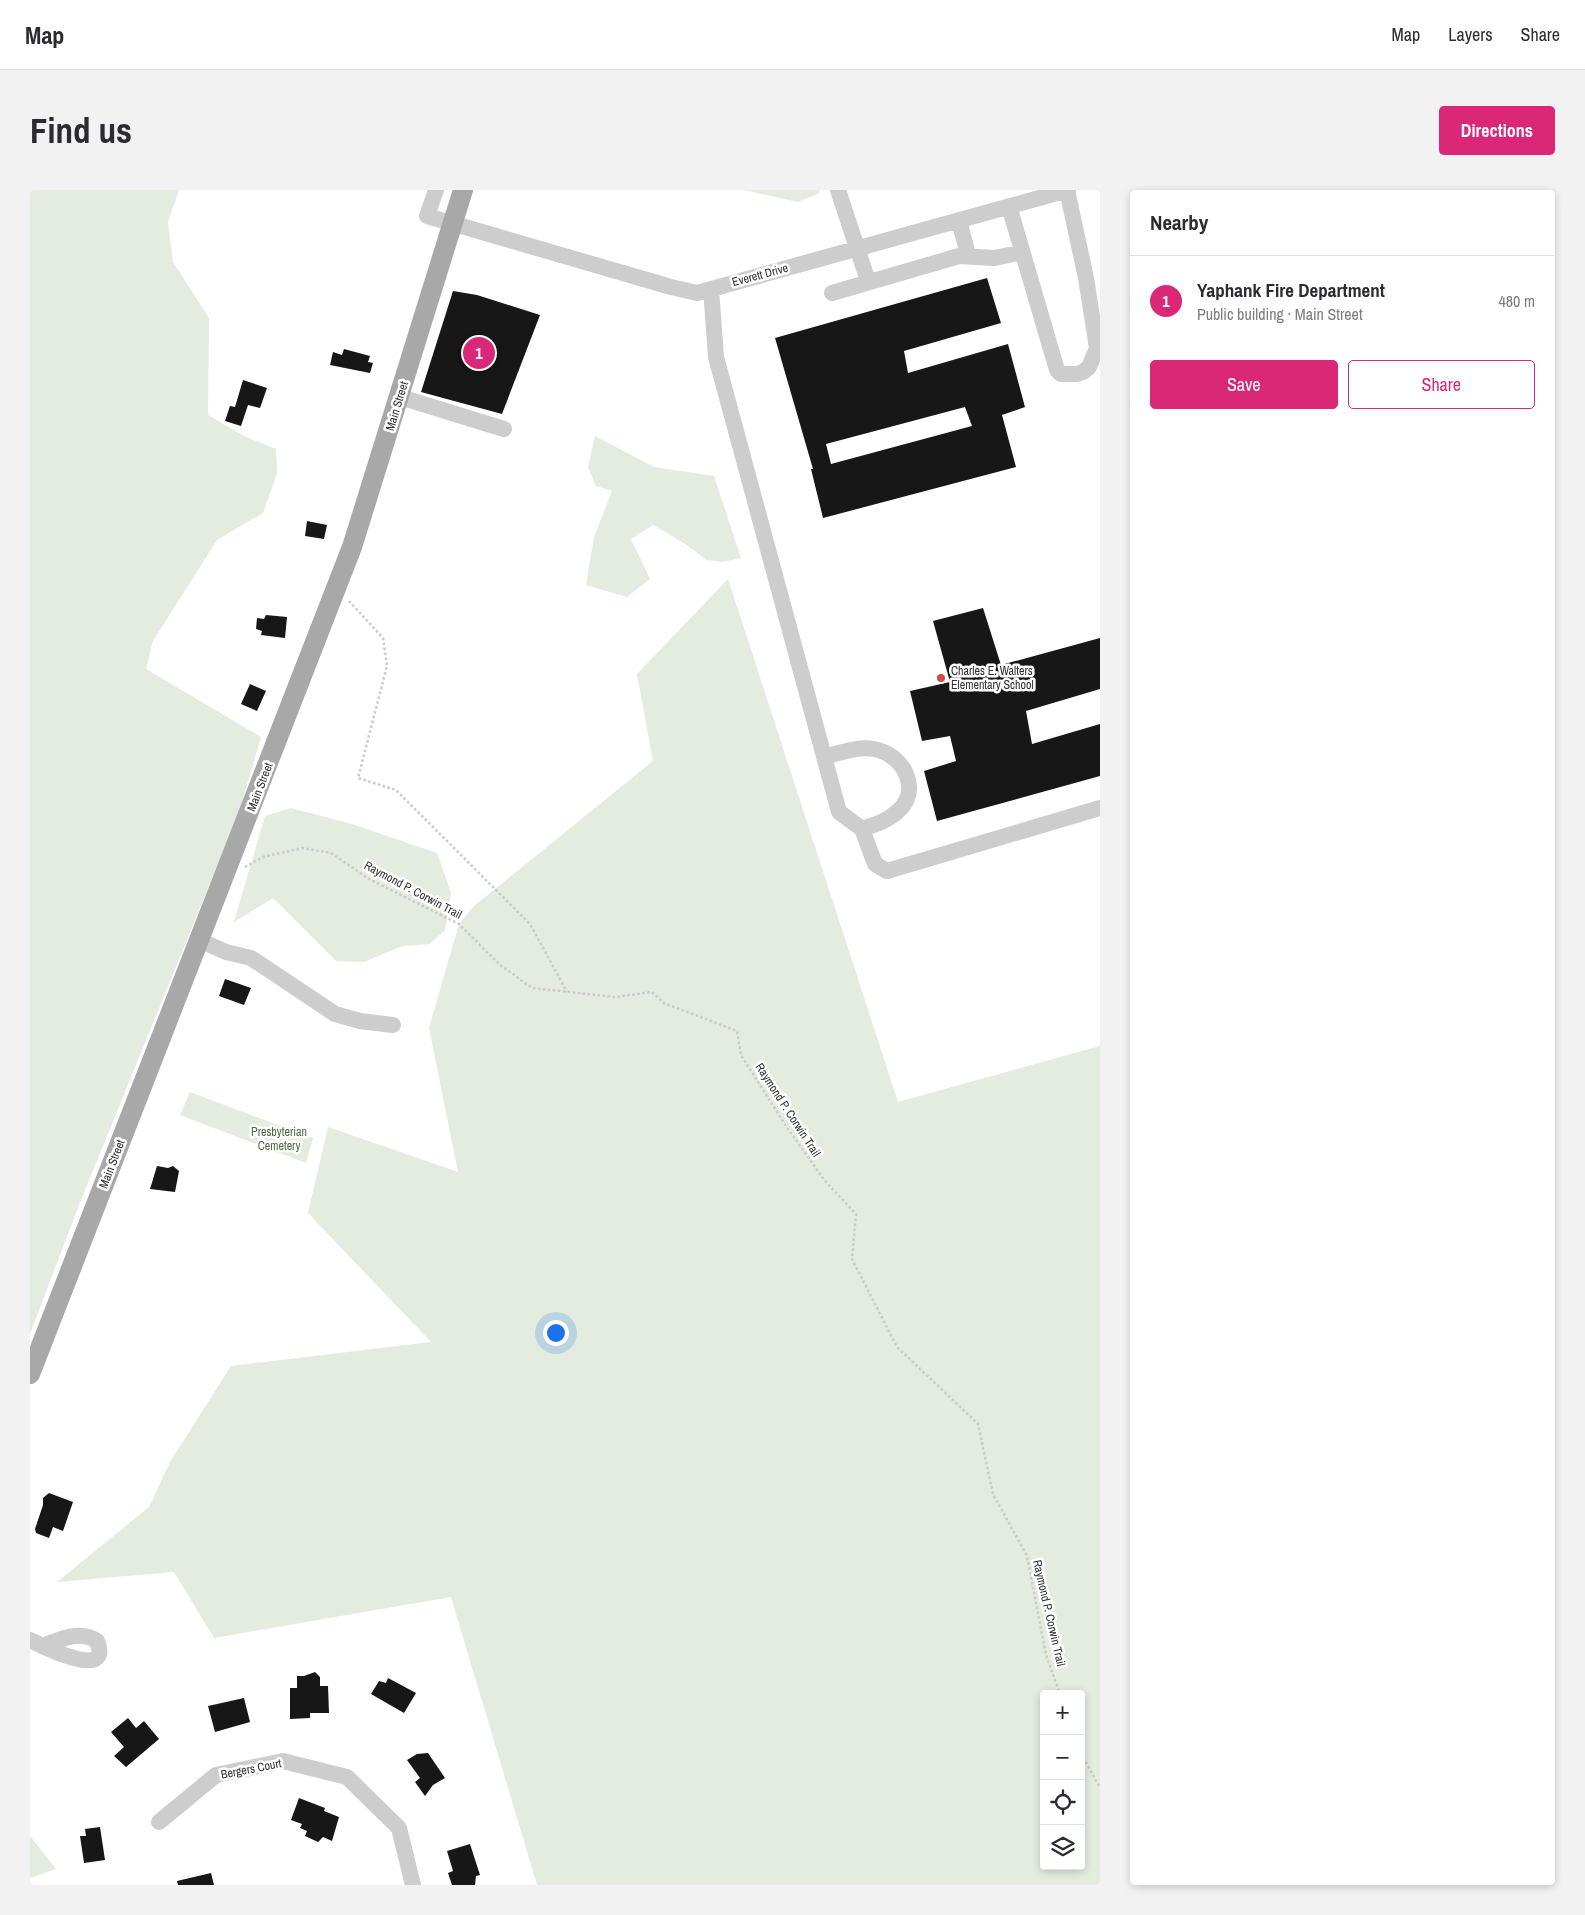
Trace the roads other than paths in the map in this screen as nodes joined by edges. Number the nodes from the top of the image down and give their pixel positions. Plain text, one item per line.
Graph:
1 (436, 190) edge
2 (838, 190) edge
3 (1068, 190) edge
4 (461, 191) edge
5 (1009, 206) junction
6 (959, 220) junction
7 (453, 225) junction
8 (856, 249) junction
9 (1022, 252) junction
10 (968, 255) junction
11 (868, 281) junction
12 (711, 289) junction
13 (832, 293) dead end
14 (400, 397) junction
15 (504, 429) dead end
16 (824, 757) junction
17 (1100, 808) edge
18 (862, 830) junction
19 (199, 940) junction
20 (393, 1024) dead end
21 (30, 1374) edge
22 (159, 1822) dead end
23 (413, 1885) edge

1 - 7 street, Everett Drive
2 - 8 street
3 - 5 street, Everett Drive
3 - 9 street
4 - 7 main road, Main Street
5 - 6 street, Everett Drive
5 - 9 street
6 - 8 street, Everett Drive
6 - 10 street
7 - 12 street, Everett Drive
7 - 14 main road, Main Street
8 - 11 street
8 - 12 street, Everett Drive
9 - 10 street
10 - 11 street
11 - 13 street
12 - 16 street
14 - 15 street
14 - 19 main road, Main Street
16 - 18 street
16 - 18 street
17 - 18 street
19 - 20 street
19 - 21 main road, Main Street
22 - 23 street, Bergers Court

